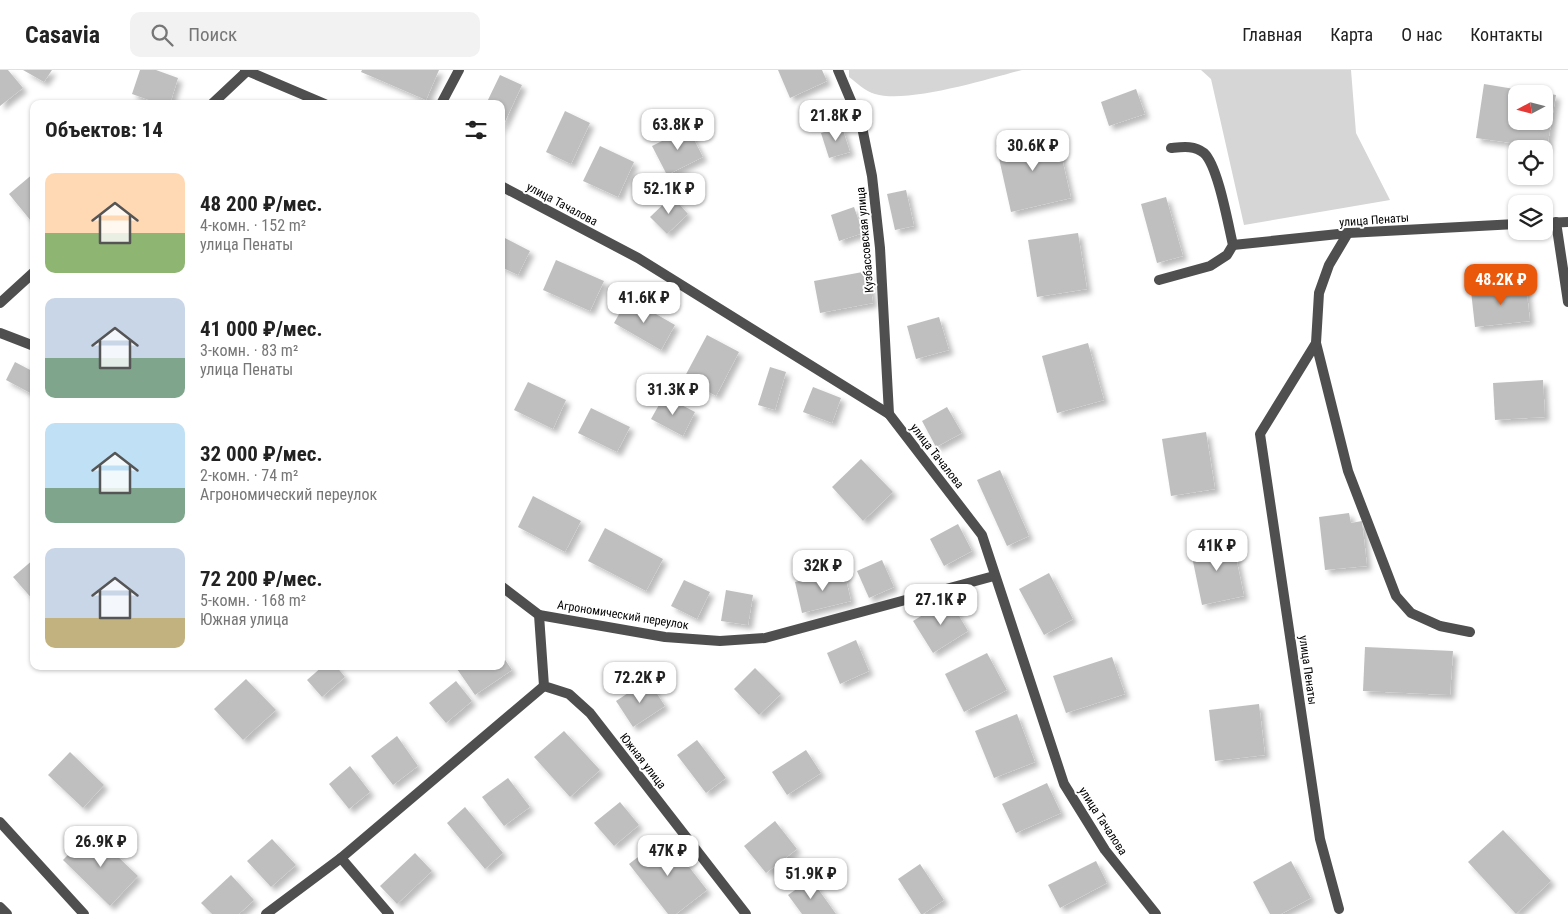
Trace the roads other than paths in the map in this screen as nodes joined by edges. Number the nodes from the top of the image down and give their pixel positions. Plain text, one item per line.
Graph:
1 (246, 70) edge
2 (459, 70) edge
3 (838, 70) edge
4 (216, 100) edge
5 (316, 100) edge
6 (443, 100) edge
7 (1171, 148) dead end
8 (505, 188) edge
9 (1553, 222) edge
10 (1556, 222) junction
11 (1568, 222) edge
12 (1508, 224) edge
13 (1348, 233) junction
14 (1233, 245) junction
15 (30, 276) edge
16 (1159, 280) dead end
17 (1568, 302) edge
18 (0, 303) edge
19 (0, 333) edge
20 (1316, 343) junction
21 (30, 344) edge
22 (889, 414) junction
23 (994, 576) junction
24 (505, 589) edge
25 (539, 615) junction
26 (1470, 632) dead end
27 (544, 686) junction
28 (0, 822) edge
29 (341, 858) junction
30 (0, 907) edge
31 (1339, 909) dead end
32 (7, 914) edge
33 (84, 914) edge
34 (266, 914) edge
35 (389, 914) edge
36 (746, 914) edge
37 (1156, 914) edge

1 - 4 street
1 - 5 street
2 - 6 street
3 - 22 street, Кузбассовская улица
7 - 14 street
8 - 22 street, улица Тачалова
9 - 10 street
10 - 11 street
10 - 17 street
12 - 13 street, улица Пенаты
13 - 14 street, улица Пенаты
13 - 20 street
14 - 16 street
15 - 18 street
19 - 21 street
20 - 26 street
20 - 31 street, улица Пенаты
22 - 23 street, улица Тачалова
23 - 25 street, Агрономический переулок
23 - 37 street, улица Тачалова
24 - 25 street
25 - 27 street
27 - 29 street
27 - 36 street, Южная улица
28 - 33 street
29 - 34 street
29 - 35 street
30 - 32 street

